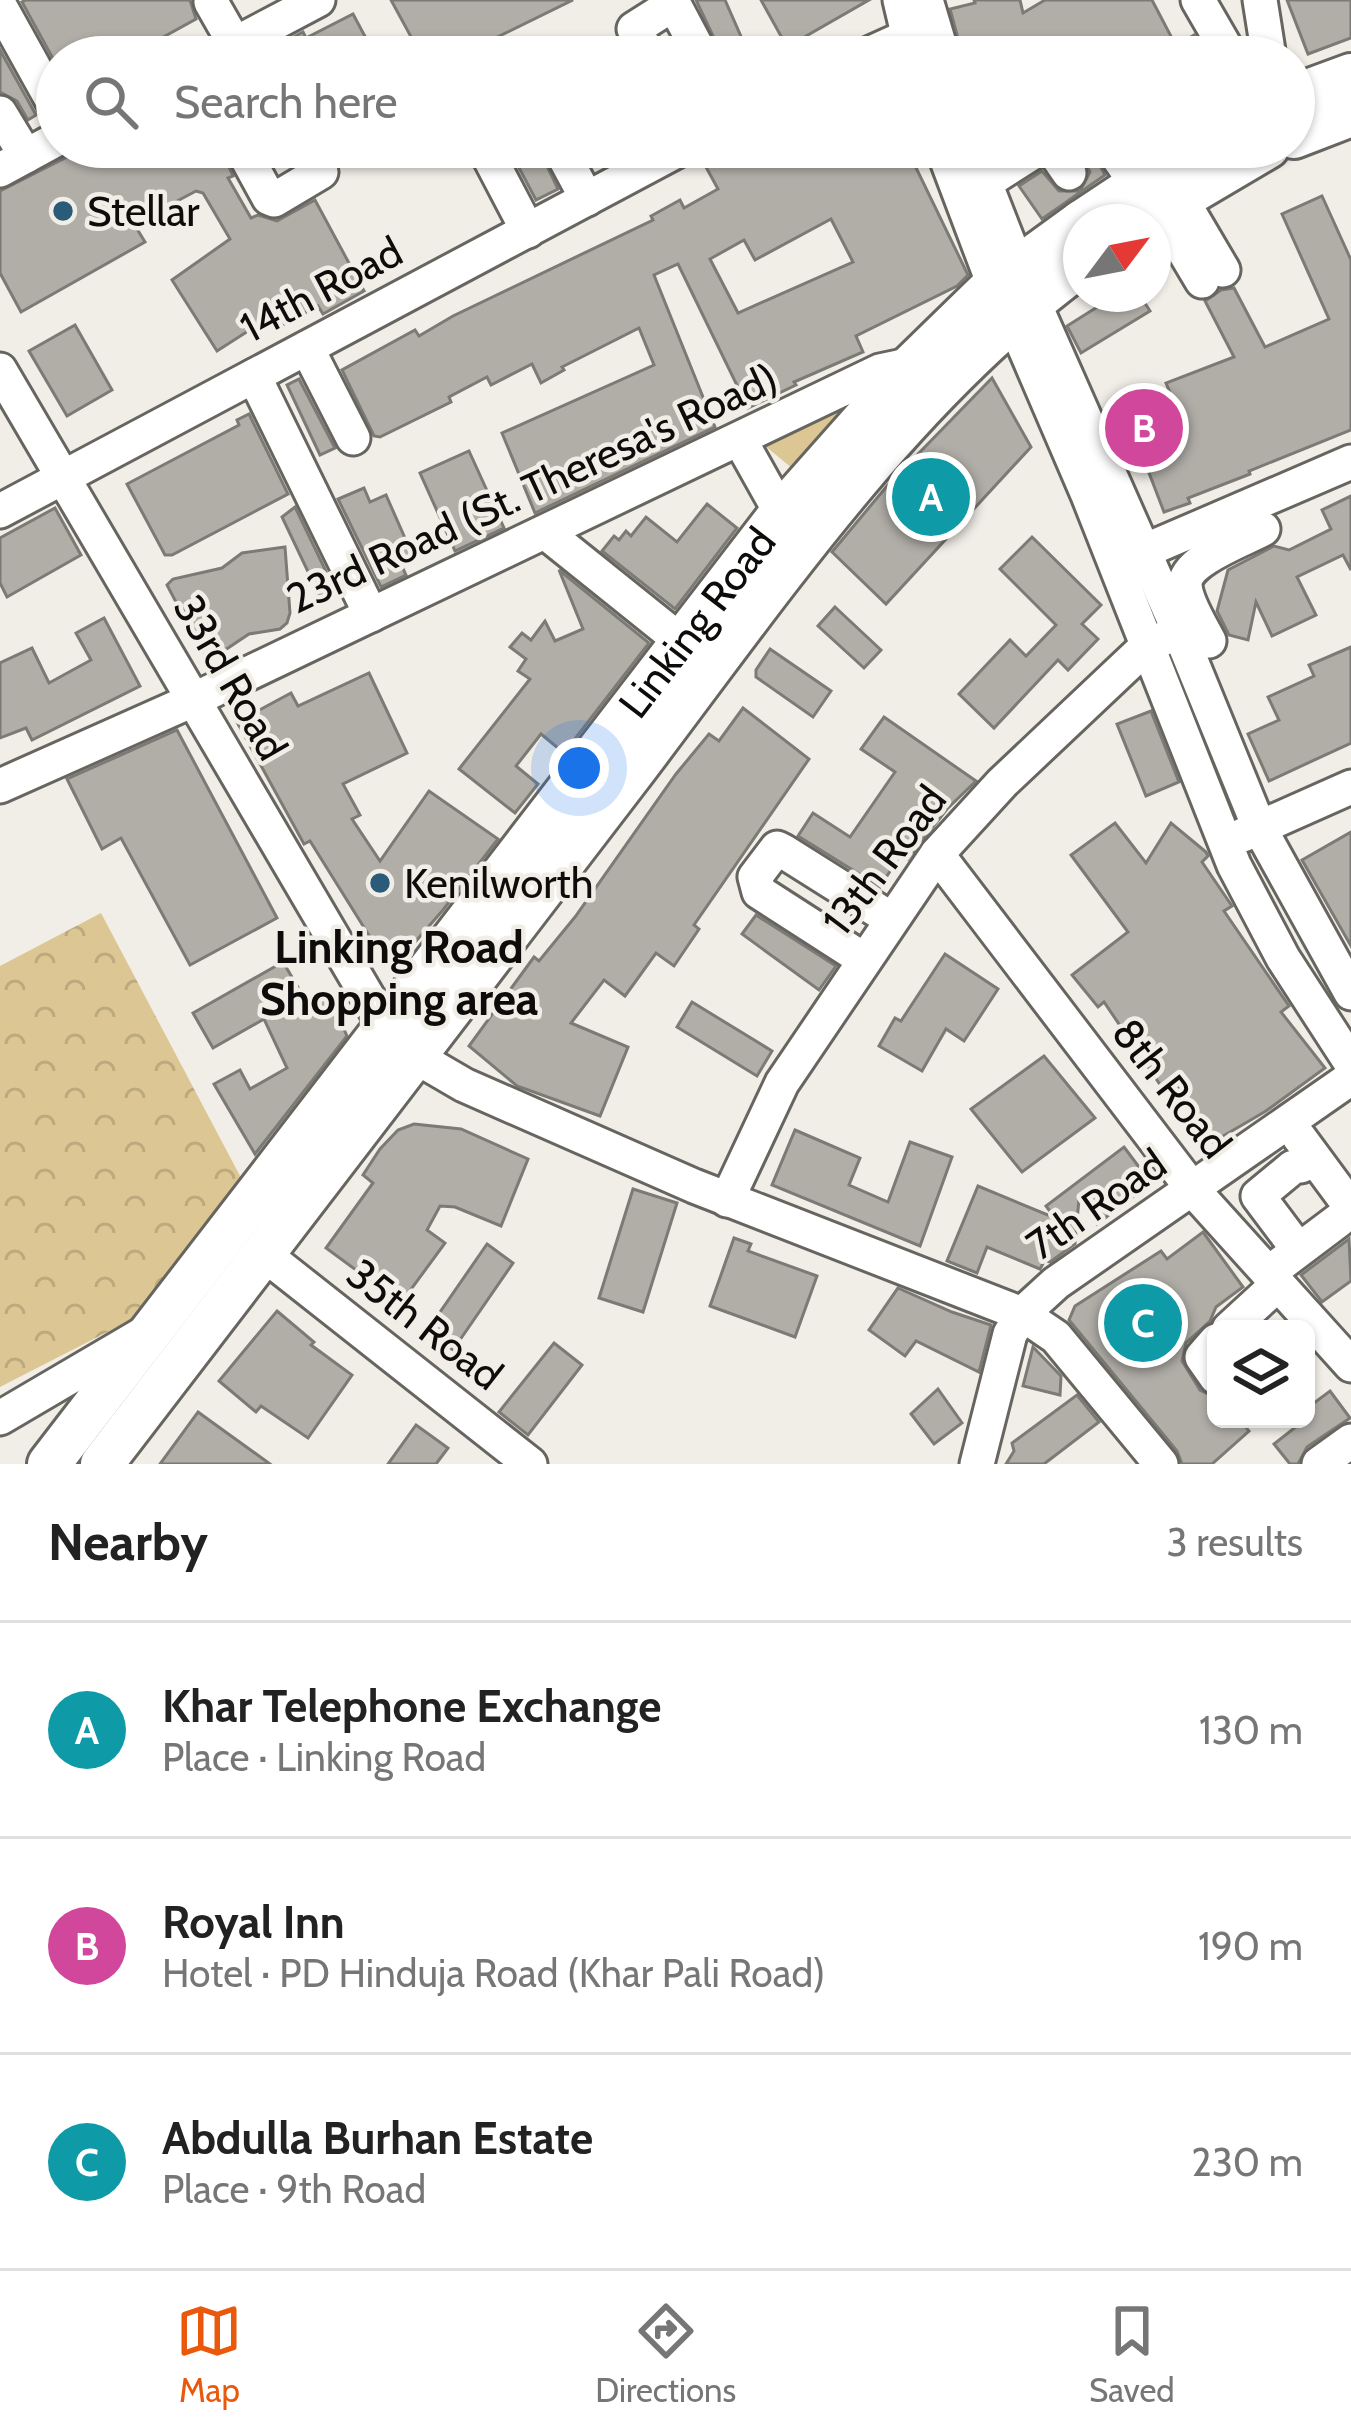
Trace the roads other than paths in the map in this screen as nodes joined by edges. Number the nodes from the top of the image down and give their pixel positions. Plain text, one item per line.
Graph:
1 (318, 0) edge
2 (1198, 0) edge
3 (1260, 0) edge
4 (211, 2) edge
5 (2, 8) edge
6 (230, 36) edge
7 (258, 36) edge
8 (638, 36) edge
9 (689, 36) edge
10 (1219, 36) edge
11 (1265, 36) edge
12 (36, 70) edge
13 (1351, 75) edge
14 (1315, 88) edge
15 (0, 113) edge
16 (1351, 115) edge
17 (1315, 128) edge
18 (13, 163) edge
19 (252, 168) edge
20 (319, 168) edge
21 (509, 168) edge
22 (558, 168) edge
23 (640, 168) edge
24 (956, 168) edge
25 (971, 168) edge
26 (1008, 168) edge
27 (1189, 168) edge
28 (1159, 176) edge
29 (971, 192) junction
30 (1112, 204) edge
31 (556, 208) junction
32 (1063, 241) edge
33 (1063, 272) edge
34 (1212, 276) dead end
35 (1015, 292) junction
36 (307, 348) junction
37 (913, 364) junction
38 (0, 370) edge
39 (263, 371) junction
40 (353, 438) dead end
41 (740, 440) junction
42 (319, 457) dead end
43 (1351, 461) edge
44 (63, 478) junction
45 (0, 511) edge
46 (1261, 526) junction
47 (795, 527) junction
48 (545, 532) junction
49 (1157, 570) junction
50 (370, 615) junction
51 (1199, 639) junction
52 (682, 642) junction
53 (1147, 646) junction
54 (193, 700) junction
55 (0, 786) edge
56 (1351, 787) edge
57 (1259, 827) junction
58 (1226, 843) junction
59 (937, 854) junction
60 (891, 919) junction
61 (863, 958) junction
62 (1351, 993) edge
63 (400, 1043) junction
64 (1351, 1063) edge
65 (1351, 1078) edge
66 (1273, 1134) junction
67 (1305, 1169) junction
68 (1193, 1191) junction
69 (727, 1200) junction
70 (1291, 1234) junction
71 (265, 1255) junction
72 (1258, 1262) junction
73 (1022, 1314) junction
74 (1250, 1320) edge
75 (156, 1326) junction
76 (1329, 1357) edge
77 (0, 1418) edge
78 (1351, 1441) edge
79 (49, 1464) edge
80 (102, 1464) edge
81 (530, 1464) edge
82 (976, 1464) edge
83 (1161, 1464) edge
84 (1319, 1464) edge

1 - 7 street
2 - 10 street
3 - 11 street
4 - 6 street
5 - 12 street
8 - 9 street
13 - 14 main road
15 - 18 street
16 - 17 main road
19 - 20 street
21 - 31 street
22 - 31 street
23 - 31 street, 14th Road
24 - 29 street
25 - 29 street
26 - 29 street
27 - 28 main road, Linking Road
28 - 30 main road, Linking Road
28 - 34 street
29 - 35 street
31 - 36 street, 14th Road
32 - 35 main road, Linking Road
33 - 35 main road, Linking Road
35 - 37 main road, Linking Road
35 - 47 main road, Linking Road
35 - 49 street
36 - 39 street, 14th Road
36 - 40 street
37 - 41 street, 23rd Road (St. Theresa's Road)
37 - 47 main road, Linking Road
38 - 44 street, 33rd Road
39 - 42 street
39 - 44 street, 14th Road
39 - 50 street
41 - 47 street
41 - 48 street, 23rd Road (St. Theresa's Road)
43 - 46 street
44 - 45 street, 14th Road
44 - 54 street, 33rd Road
46 - 49 street
46 - 49 street
47 - 52 main road, Linking Road
47 - 63 main road, Linking Road
48 - 50 street, 23rd Road (St. Theresa's Road)
48 - 52 street
49 - 51 street
49 - 53 street
50 - 54 street, 23rd Road (St. Theresa's Road)
51 - 53 street, 13th Road
51 - 57 street
52 - 63 main road, Linking Road
53 - 58 street
53 - 59 street, 13th Road
54 - 55 street, 23rd Road (St. Theresa's Road)
54 - 63 street, 33rd Road
56 - 57 street
57 - 58 street
57 - 62 street
58 - 64 street
59 - 60 street, 13th Road
59 - 68 street, 8th Road
60 - 61 street, 13th Road
60 - 61 street
61 - 69 street, 13th Road
63 - 69 street, 33rd Road
63 - 71 main road, Linking Road
63 - 75 main road, Linking Road
65 - 66 street, 7th Road
66 - 67 street
66 - 68 street, 7th Road
67 - 70 street
67 - 70 street
68 - 72 street, 8th Road
68 - 73 street, 7th Road
69 - 73 street, 33rd Road
70 - 72 street
70 - 72 street
71 - 80 main road, Linking Road
71 - 81 street, 35th Road
72 - 74 street
72 - 76 street, 8th Road
73 - 82 street, 7th Road
73 - 83 street, 33rd Road
75 - 77 street
75 - 79 main road, Linking Road
78 - 84 street

